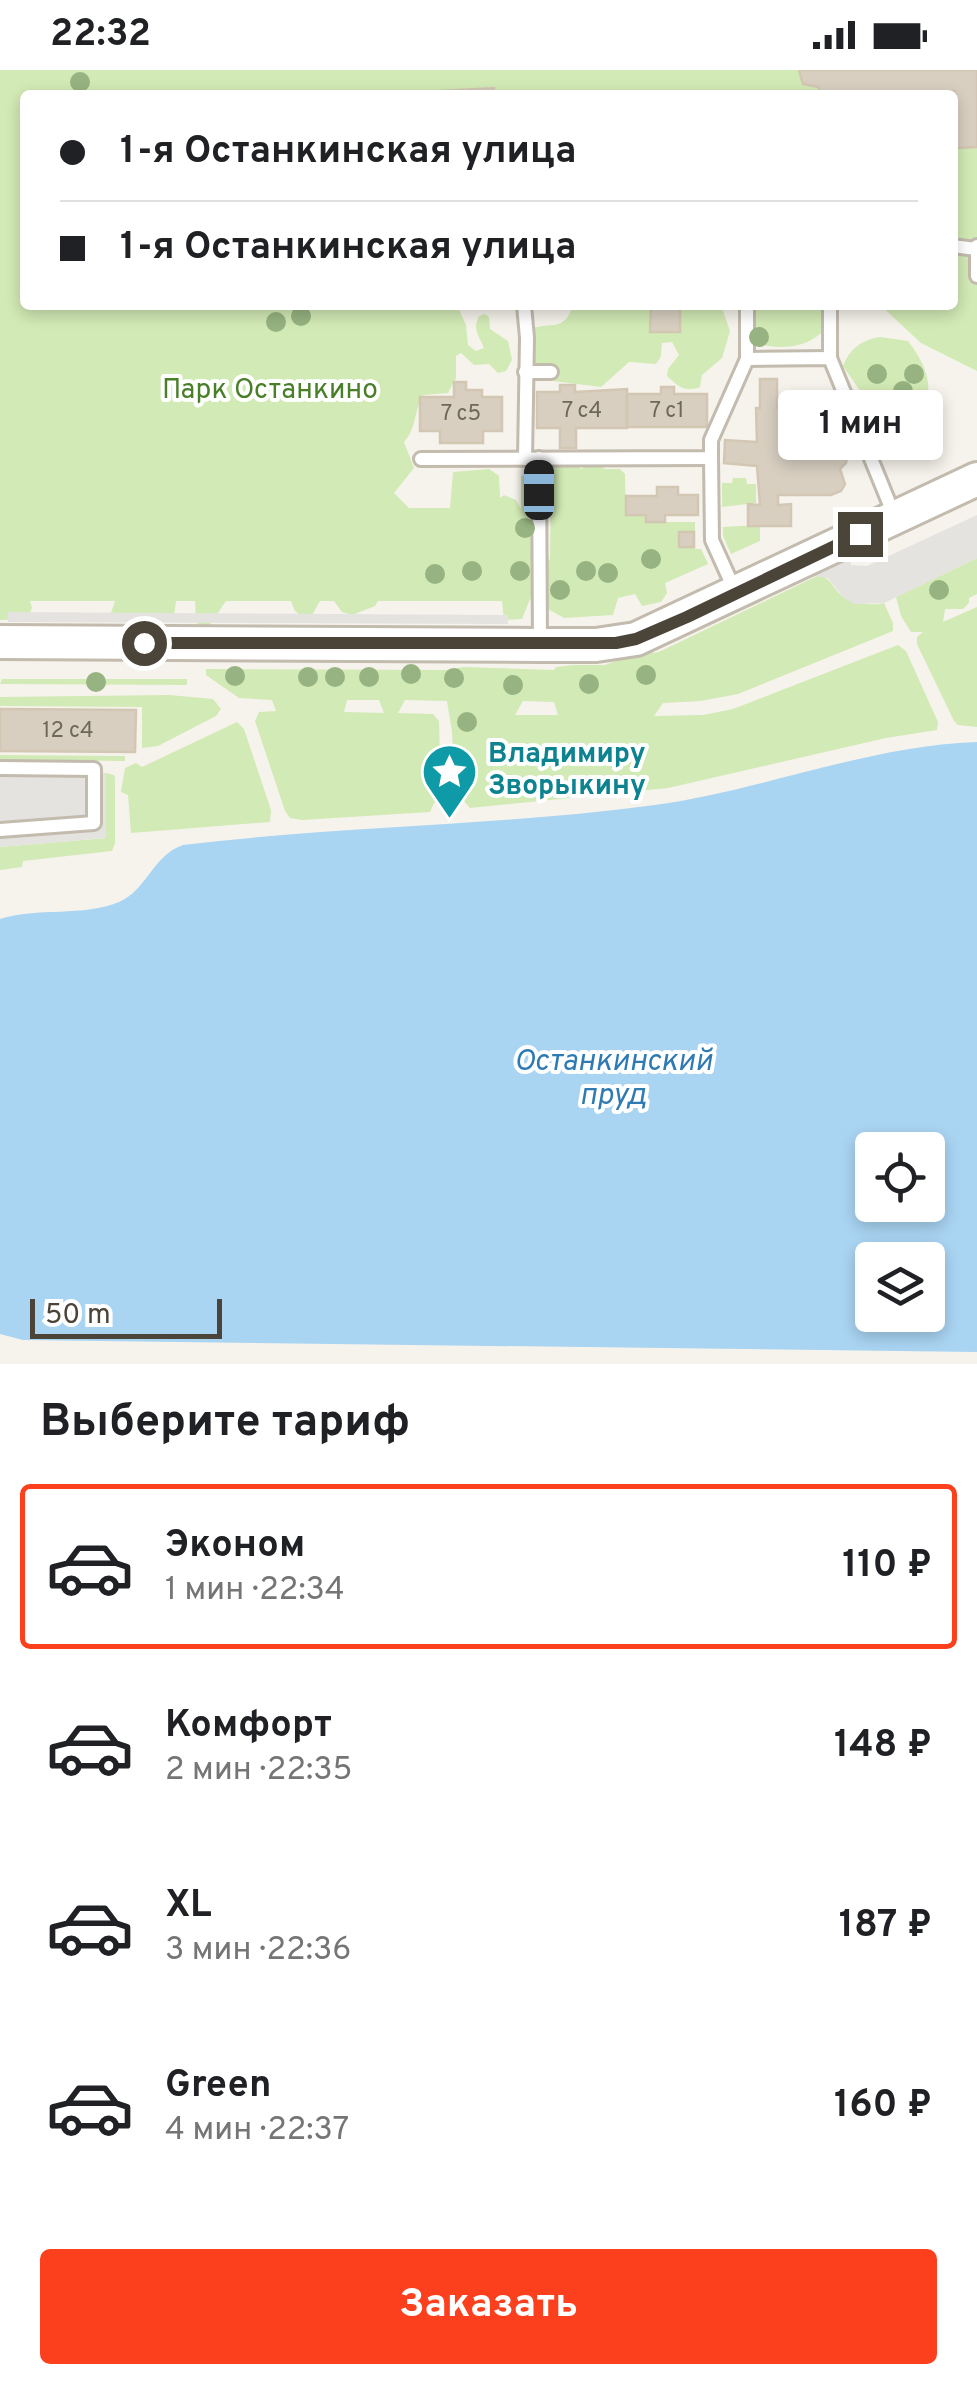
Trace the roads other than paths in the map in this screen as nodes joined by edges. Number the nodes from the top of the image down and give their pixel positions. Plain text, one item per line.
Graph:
1 (977, 248) edge
2 (977, 276) edge
3 (524, 310) edge
4 (747, 310) edge
5 (830, 310) edge
6 (830, 358) junction
7 (747, 359) junction
8 (525, 372) junction
9 (551, 372) dead end
10 (532, 458) junction
11 (711, 458) junction
12 (420, 459) dead end
13 (977, 480) edge
14 (895, 517) junction
15 (736, 594) junction
16 (0, 642) edge
17 (540, 645) junction
18 (0, 768) edge
19 (0, 830) edge

1 - 2 lane
3 - 8 lane
4 - 7 lane
5 - 6 lane
6 - 7 lane
6 - 14 lane
7 - 11 lane
8 - 9 lane
8 - 10 lane
10 - 11 lane
10 - 12 lane
10 - 17 lane
11 - 15 lane
13 - 14 street
14 - 15 street
15 - 17 street
16 - 17 street
18 - 19 lane

